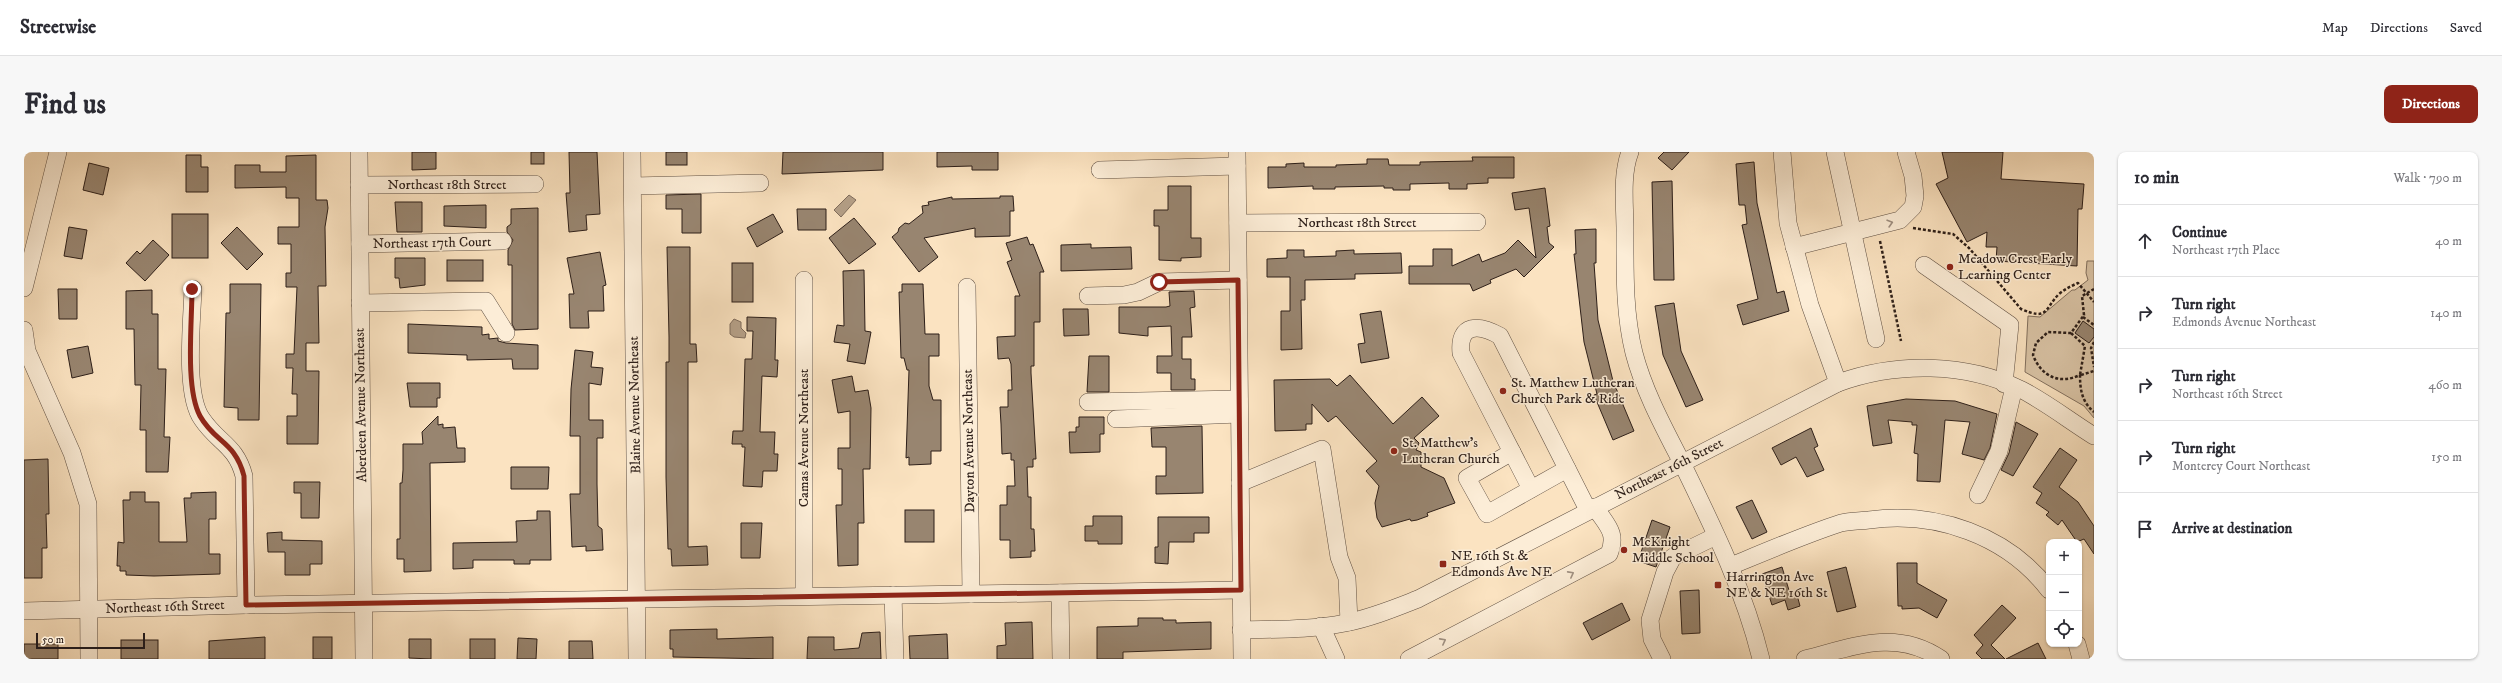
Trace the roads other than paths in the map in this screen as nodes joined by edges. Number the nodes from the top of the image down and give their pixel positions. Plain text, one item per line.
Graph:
1 (58, 152) edge
2 (359, 152) edge
3 (632, 152) edge
4 (1630, 152) edge
5 (1782, 152) edge
6 (1835, 152) edge
7 (1906, 152) edge
8 (1237, 159) edge
9 (1100, 170) dead end
10 (760, 183) dead end
11 (535, 184) dead end
12 (359, 185) junction
13 (633, 186) junction
14 (1477, 222) dead end
15 (1238, 223) junction
16 (1853, 239) junction
17 (503, 241) dead end
18 (360, 244) junction
19 (1794, 247) junction
20 (1924, 265) dead end
21 (804, 280) dead end
22 (1238, 280) junction
23 (967, 287) dead end
24 (24, 288) edge
25 (192, 289) dead end
26 (1088, 296) dead end
27 (360, 303) junction
28 (24, 330) edge
29 (506, 333) dead end
30 (1876, 339) dead end
31 (26, 352) edge
32 (1838, 383) junction
33 (2009, 386) junction
34 (1088, 402) dead end
35 (1239, 407) junction
36 (1116, 419) dead end
37 (2094, 436) edge
38 (1512, 452) junction
39 (1681, 462) junction
40 (1567, 469) junction
41 (1240, 483) junction
42 (1532, 489) junction
43 (1978, 495) dead end
44 (1591, 509) junction
45 (1716, 536) junction
46 (1731, 566) junction
47 (2046, 586) edge
48 (1241, 590) junction
49 (1060, 593) junction
50 (971, 594) junction
51 (893, 595) junction
52 (804, 596) junction
53 (637, 599) junction
54 (364, 603) junction
55 (246, 605) junction
56 (88, 610) junction
57 (24, 611) edge
58 (1349, 622) junction
59 (1321, 626) junction
60 (1241, 630) junction
61 (2079, 647) edge
62 (89, 659) edge
63 (364, 659) edge
64 (637, 659) edge
65 (895, 659) edge
66 (1061, 659) edge
67 (1242, 659) edge
68 (1336, 659) edge
69 (1409, 659) edge
70 (1662, 659) edge
71 (1761, 659) edge
72 (1805, 659) edge
73 (1941, 659) edge
74 (2081, 659) edge

1 - 24 street
2 - 12 street, Aberdeen Avenue Northeast
3 - 13 street, Blaine Avenue Northeast
4 - 39 street
5 - 19 street
6 - 16 street
16 -> 7 street
8 - 9 street
8 - 15 street
10 - 13 street
11 - 12 street, Northeast 18th Street
12 - 18 street, Aberdeen Avenue Northeast
13 - 53 street, Blaine Avenue Northeast
14 - 15 street, Northeast 18th Street
15 - 22 street
16 - 19 street
16 - 30 street
17 - 18 street, Northeast 17th Court
18 - 27 street, Aberdeen Avenue Northeast
19 - 32 street
20 - 33 street
21 - 52 street, Camas Avenue Northeast
22 - 26 street
22 - 35 street
23 - 50 street, Dayton Avenue Northeast
25 - 55 street
27 - 29 street
27 - 54 street, Aberdeen Avenue Northeast
28 - 31 street
31 - 56 street
32 - 33 street, Northeast 16th Street
32 - 39 street, Northeast 16th Street
33 - 37 street, Northeast 16th Street
33 - 43 street
34 - 35 street
35 - 36 street
35 - 41 street
38 - 40 street
38 - 42 street
38 - 42 street
39 - 44 street, Northeast 16th Street
39 - 45 street
40 - 42 street
40 - 44 street
41 - 48 street
41 - 58 street
44 - 58 street, Northeast 16th Street
69 -> 44 street
45 - 46 street
45 - 70 street
46 - 47 street
46 - 71 street
48 - 49 street, Northeast 16th Street
48 - 60 street
49 - 50 street, Northeast 16th Street
49 - 66 street
50 - 51 street, Northeast 16th Street
51 - 52 street, Northeast 16th Street
51 - 65 street
52 - 53 street, Northeast 16th Street
53 - 54 street, Northeast 16th Street
53 - 64 street, Blaine Avenue Northeast
54 - 55 street, Northeast 16th Street
54 - 63 street, Aberdeen Avenue Northeast
55 - 56 street, Northeast 16th Street
56 - 57 street, Northeast 16th Street
56 - 62 street
58 - 59 street, Northeast 16th Street
59 - 60 street, Northeast 16th Street
59 - 68 street
60 - 67 street
61 - 74 street
72 - 73 street

